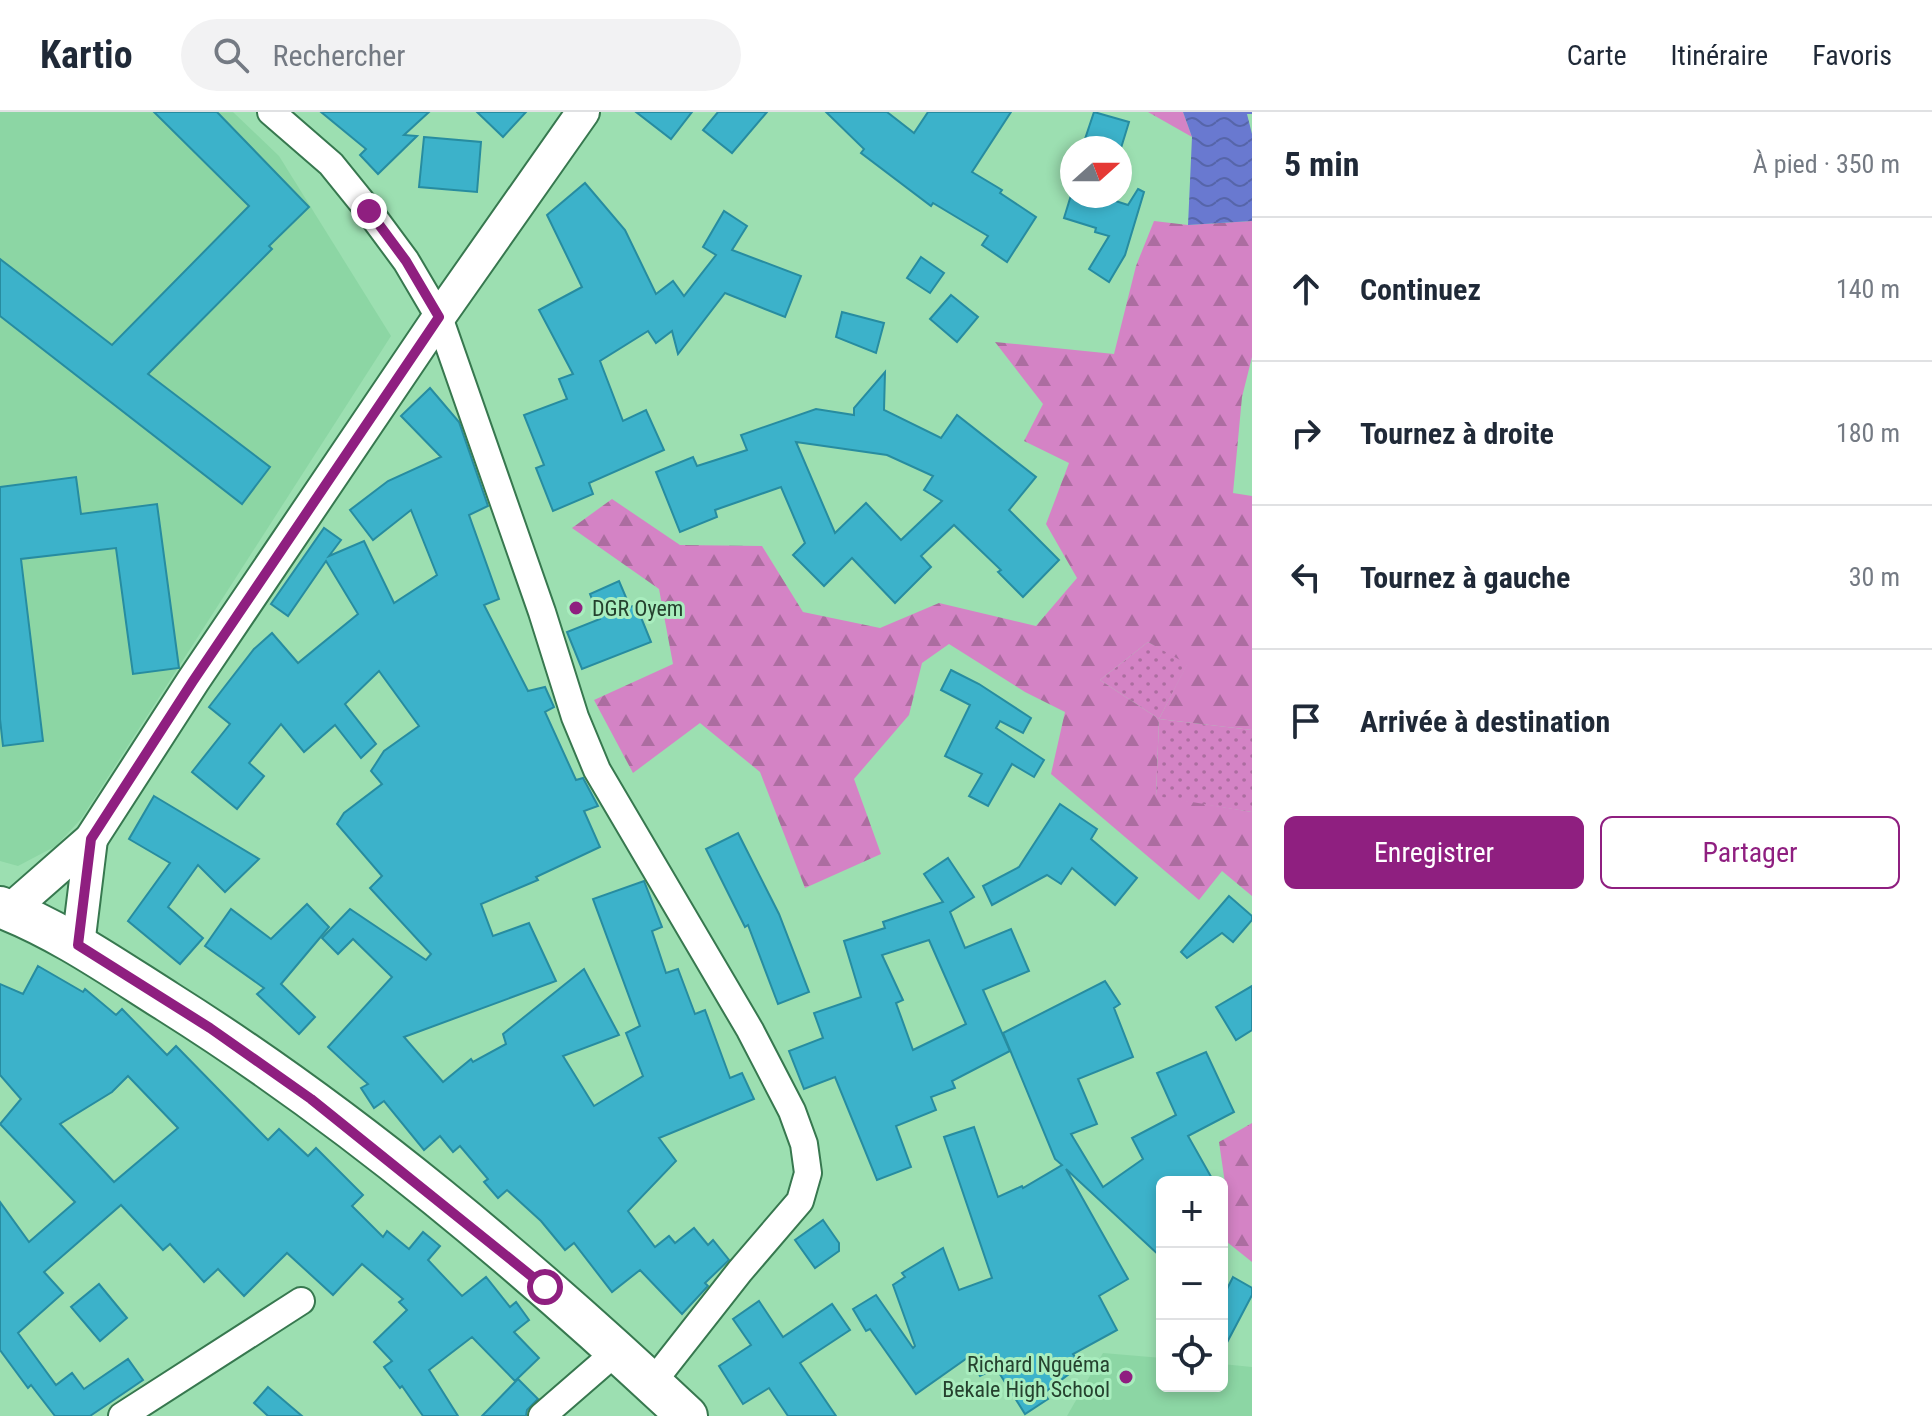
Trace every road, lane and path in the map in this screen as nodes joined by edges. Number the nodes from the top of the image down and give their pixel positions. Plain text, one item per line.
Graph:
1 (271, 112) edge
2 (583, 112) edge
3 (439, 317) junction
4 (91, 839) junction
5 (5, 909) edge
6 (78, 945) junction
7 (301, 1301) dead end
8 (617, 1351) junction
9 (652, 1383) junction
10 (122, 1416) edge
11 (542, 1416) edge
12 (687, 1416) edge

1 - 3 street
2 - 3 street
3 - 4 street
3 - 9 street
4 - 5 street
4 - 6 street
5 - 6 main road
6 - 8 main road
7 - 10 street
8 - 9 main road
8 - 11 street
9 - 12 main road

